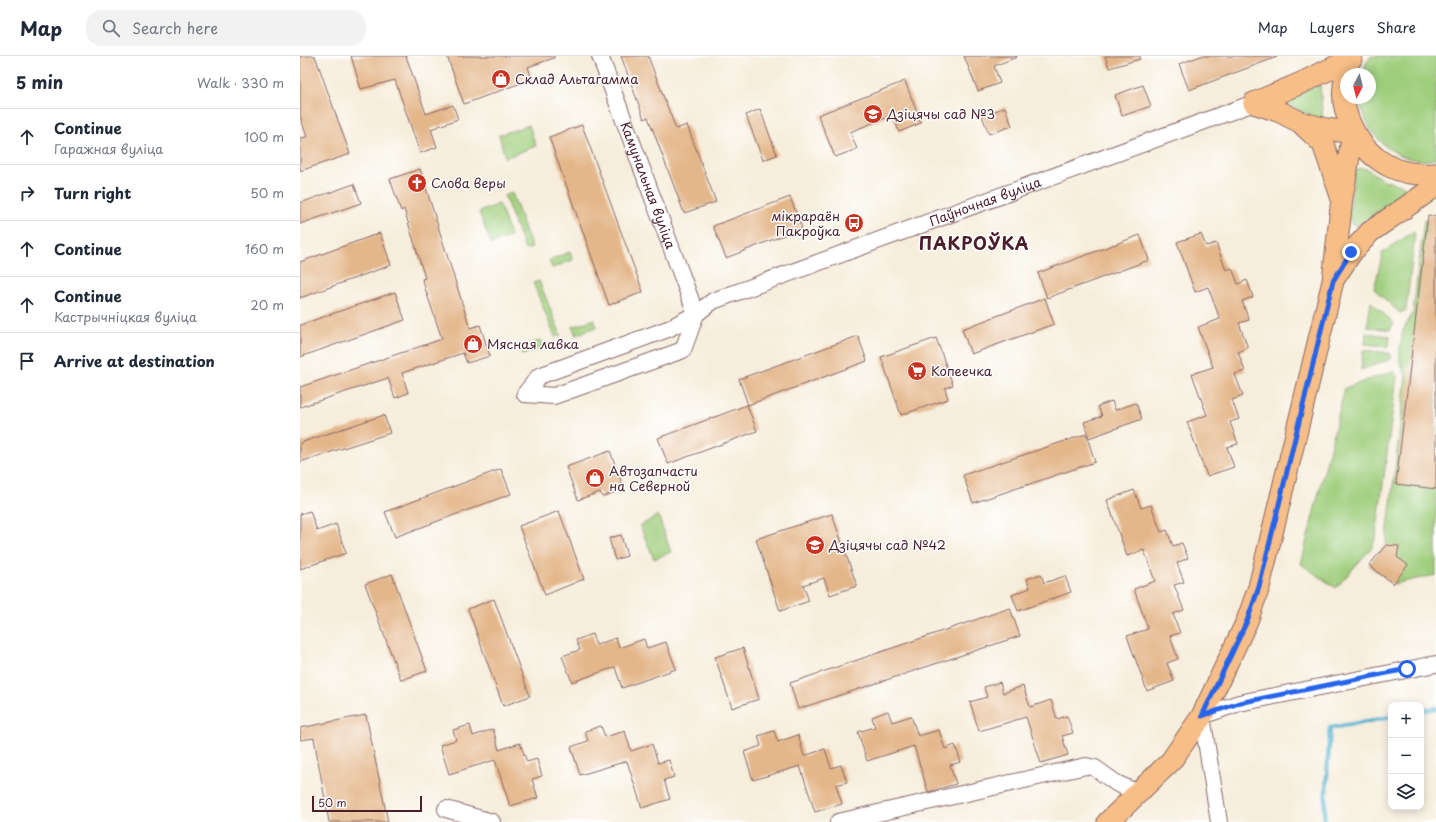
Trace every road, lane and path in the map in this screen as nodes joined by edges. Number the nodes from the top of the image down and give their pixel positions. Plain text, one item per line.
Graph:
1 (600, 56) edge
2 (1349, 66) edge
3 (1254, 103) junction
4 (1300, 122) junction
5 (1353, 133) junction
6 (1436, 174) edge
7 (1436, 186) edge
8 (1342, 198) junction
9 (1333, 281) junction
10 (696, 314) junction
11 (1436, 664) edge
12 (1202, 716) junction
13 (1138, 793) junction
14 (446, 809) dead end
15 (492, 822) edge
16 (838, 822) edge
17 (1108, 822) edge
18 (1219, 822) edge

1 - 10 street, Камунальная вуліца
2 - 3 main road
2 - 5 main road
3 - 4 main road
3 - 10 street, Паўночная вуліца
4 - 5 main road
4 - 8 main road
5 - 6 main road
5 - 8 main road
7 - 9 main road
8 - 9 main road
9 - 12 main road
10 - 10 street, Паўночная вуліца
11 - 12 street
12 - 13 main road
12 - 18 street
13 - 16 street
13 - 17 main road
14 - 15 street

